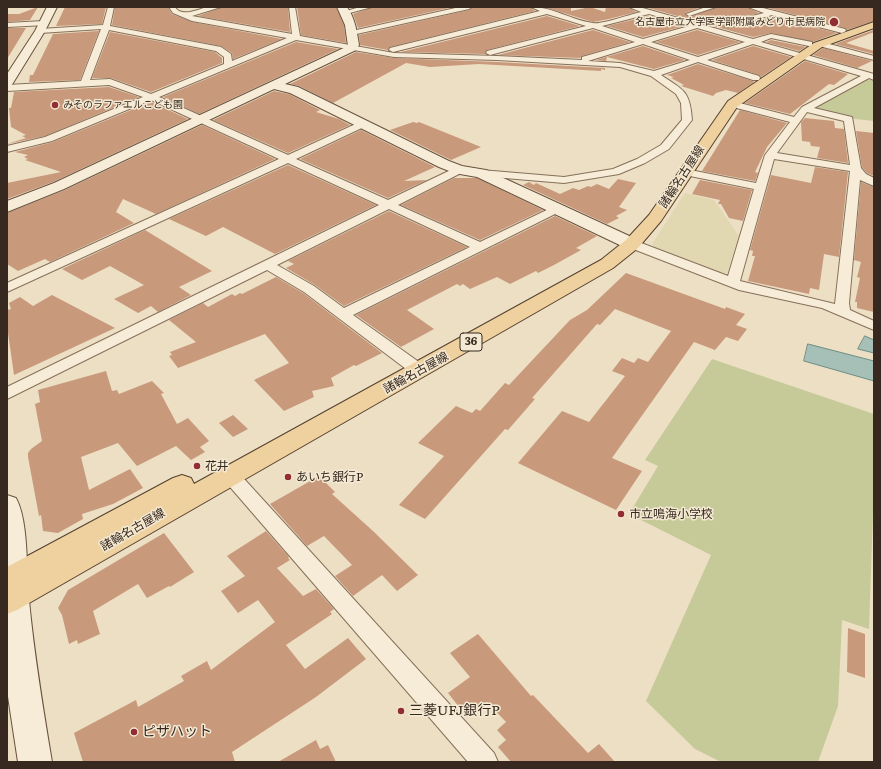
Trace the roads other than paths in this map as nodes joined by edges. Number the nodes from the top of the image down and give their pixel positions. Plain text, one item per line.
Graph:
1 (52, 7) edge
2 (111, 7) edge
3 (172, 7) edge
4 (218, 7) edge
5 (292, 7) edge
6 (369, 7) edge
7 (434, 7) edge
8 (469, 7) edge
9 (534, 7) edge
10 (566, 7) edge
11 (632, 7) edge
12 (713, 7) edge
13 (751, 7) edge
14 (344, 9) edge
15 (548, 11) junction
16 (448, 12) junction
17 (648, 12) junction
18 (772, 12) junction
19 (689, 14) dead end
20 (184, 16) junction
21 (874, 20) edge
22 (7, 25) edge
23 (728, 25) dead end
24 (874, 25) edge
25 (592, 26) junction
26 (697, 26) junction
27 (42, 27) junction
28 (106, 27) junction
29 (842, 31) junction
30 (352, 33) junction
31 (296, 37) junction
32 (642, 42) junction
33 (752, 42) junction
34 (352, 48) junction
35 (807, 49) junction
36 (379, 53) junction
37 (475, 57) junction
38 (874, 58) edge
39 (697, 60) junction
40 (574, 62) junction
41 (228, 65) junction
42 (654, 74) junction
43 (871, 76) edge
44 (756, 78) junction
45 (84, 82) junction
46 (7, 83) edge
47 (272, 85) junction
48 (7, 88) edge
49 (152, 96) junction
50 (732, 104) junction
51 (805, 109) junction
52 (202, 119) junction
53 (795, 120) junction
54 (363, 124) junction
55 (7, 149) edge
56 (770, 154) junction
57 (287, 158) junction
58 (856, 169) junction
59 (459, 170) junction
60 (685, 172) junction
61 (481, 173) junction
62 (874, 183) edge
63 (760, 187) junction
64 (389, 205) junction
65 (7, 207) edge
66 (557, 209) junction
67 (625, 241) junction
68 (479, 246) junction
69 (267, 265) junction
70 (733, 282) junction
71 (7, 288) edge
72 (843, 312) junction
73 (343, 314) junction
74 (874, 326) edge
75 (414, 366) junction
76 (7, 394) edge
77 (230, 475) junction
78 (7, 505) edge
79 (10, 590) edge
80 (15, 693) edge
81 (35, 762) edge
82 (485, 762) edge

1 - 27 street
2 - 28 street
3 - 20 street
4 - 20 street
5 - 31 street
6 - 14 street
7 - 16 street
8 - 16 street
9 - 15 street
10 - 15 street
11 - 17 street
12 - 19 street
13 - 18 street
14 - 30 street
15 - 25 street
15 - 36 street
16 - 30 street
17 - 25 street
17 - 26 street
18 - 23 street
18 - 29 street
20 - 31 street
21 - 29 main road, 諸輪名古屋線 / 36
22 - 27 street
24 - 35 main road, 諸輪名古屋線 / 36
25 - 32 street
25 - 37 street
26 - 32 street
26 - 33 street
27 - 28 street
27 - 46 street
28 - 41 street
28 - 45 street
29 - 35 main road, 諸輪名古屋線 / 36
30 - 34 street
31 - 34 street
31 - 41 street
32 - 39 street
32 - 40 street
33 - 35 street
33 - 35 street
33 - 39 street
34 - 36 street
34 - 47 street
35 - 38 street
35 - 43 street
35 - 44 main road, 諸輪名古屋線 / 36
35 - 50 main road, 諸輪名古屋線 / 36
36 - 37 street
37 - 40 street
39 - 42 street
39 - 44 street
40 - 42 street
41 - 49 street
42 - 61 street
43 - 51 street
44 - 67 main road, 諸輪名古屋線 / 36
45 - 48 street
45 - 49 street
47 - 52 street
47 - 54 street
49 - 52 street
49 - 55 street
50 - 53 street
50 - 60 main road, 諸輪名古屋線 / 36
51 - 53 street
51 - 58 street
52 - 57 street
52 - 65 street
53 - 56 street
54 - 57 street
54 - 59 street
56 - 58 street
56 - 63 street
57 - 64 street
57 - 71 street
58 - 62 street
58 - 72 street
59 - 61 street
59 - 64 street
60 - 63 street
60 - 67 main road, 諸輪名古屋線 / 36
61 - 66 street
63 - 70 street
64 - 68 street
64 - 69 street
66 - 67 street
66 - 68 street
67 - 70 street
67 - 75 main road, 諸輪名古屋線 / 36
68 - 73 street
69 - 73 street
69 - 76 street
70 - 72 street
72 - 74 street
73 - 75 street
75 - 77 main road, 諸輪名古屋線 / 36
75 - 79 main road, 諸輪名古屋線 / 36
77 - 79 main road, 諸輪名古屋線 / 36
77 - 82 street
78 - 79 street
79 - 80 street
80 - 81 street

